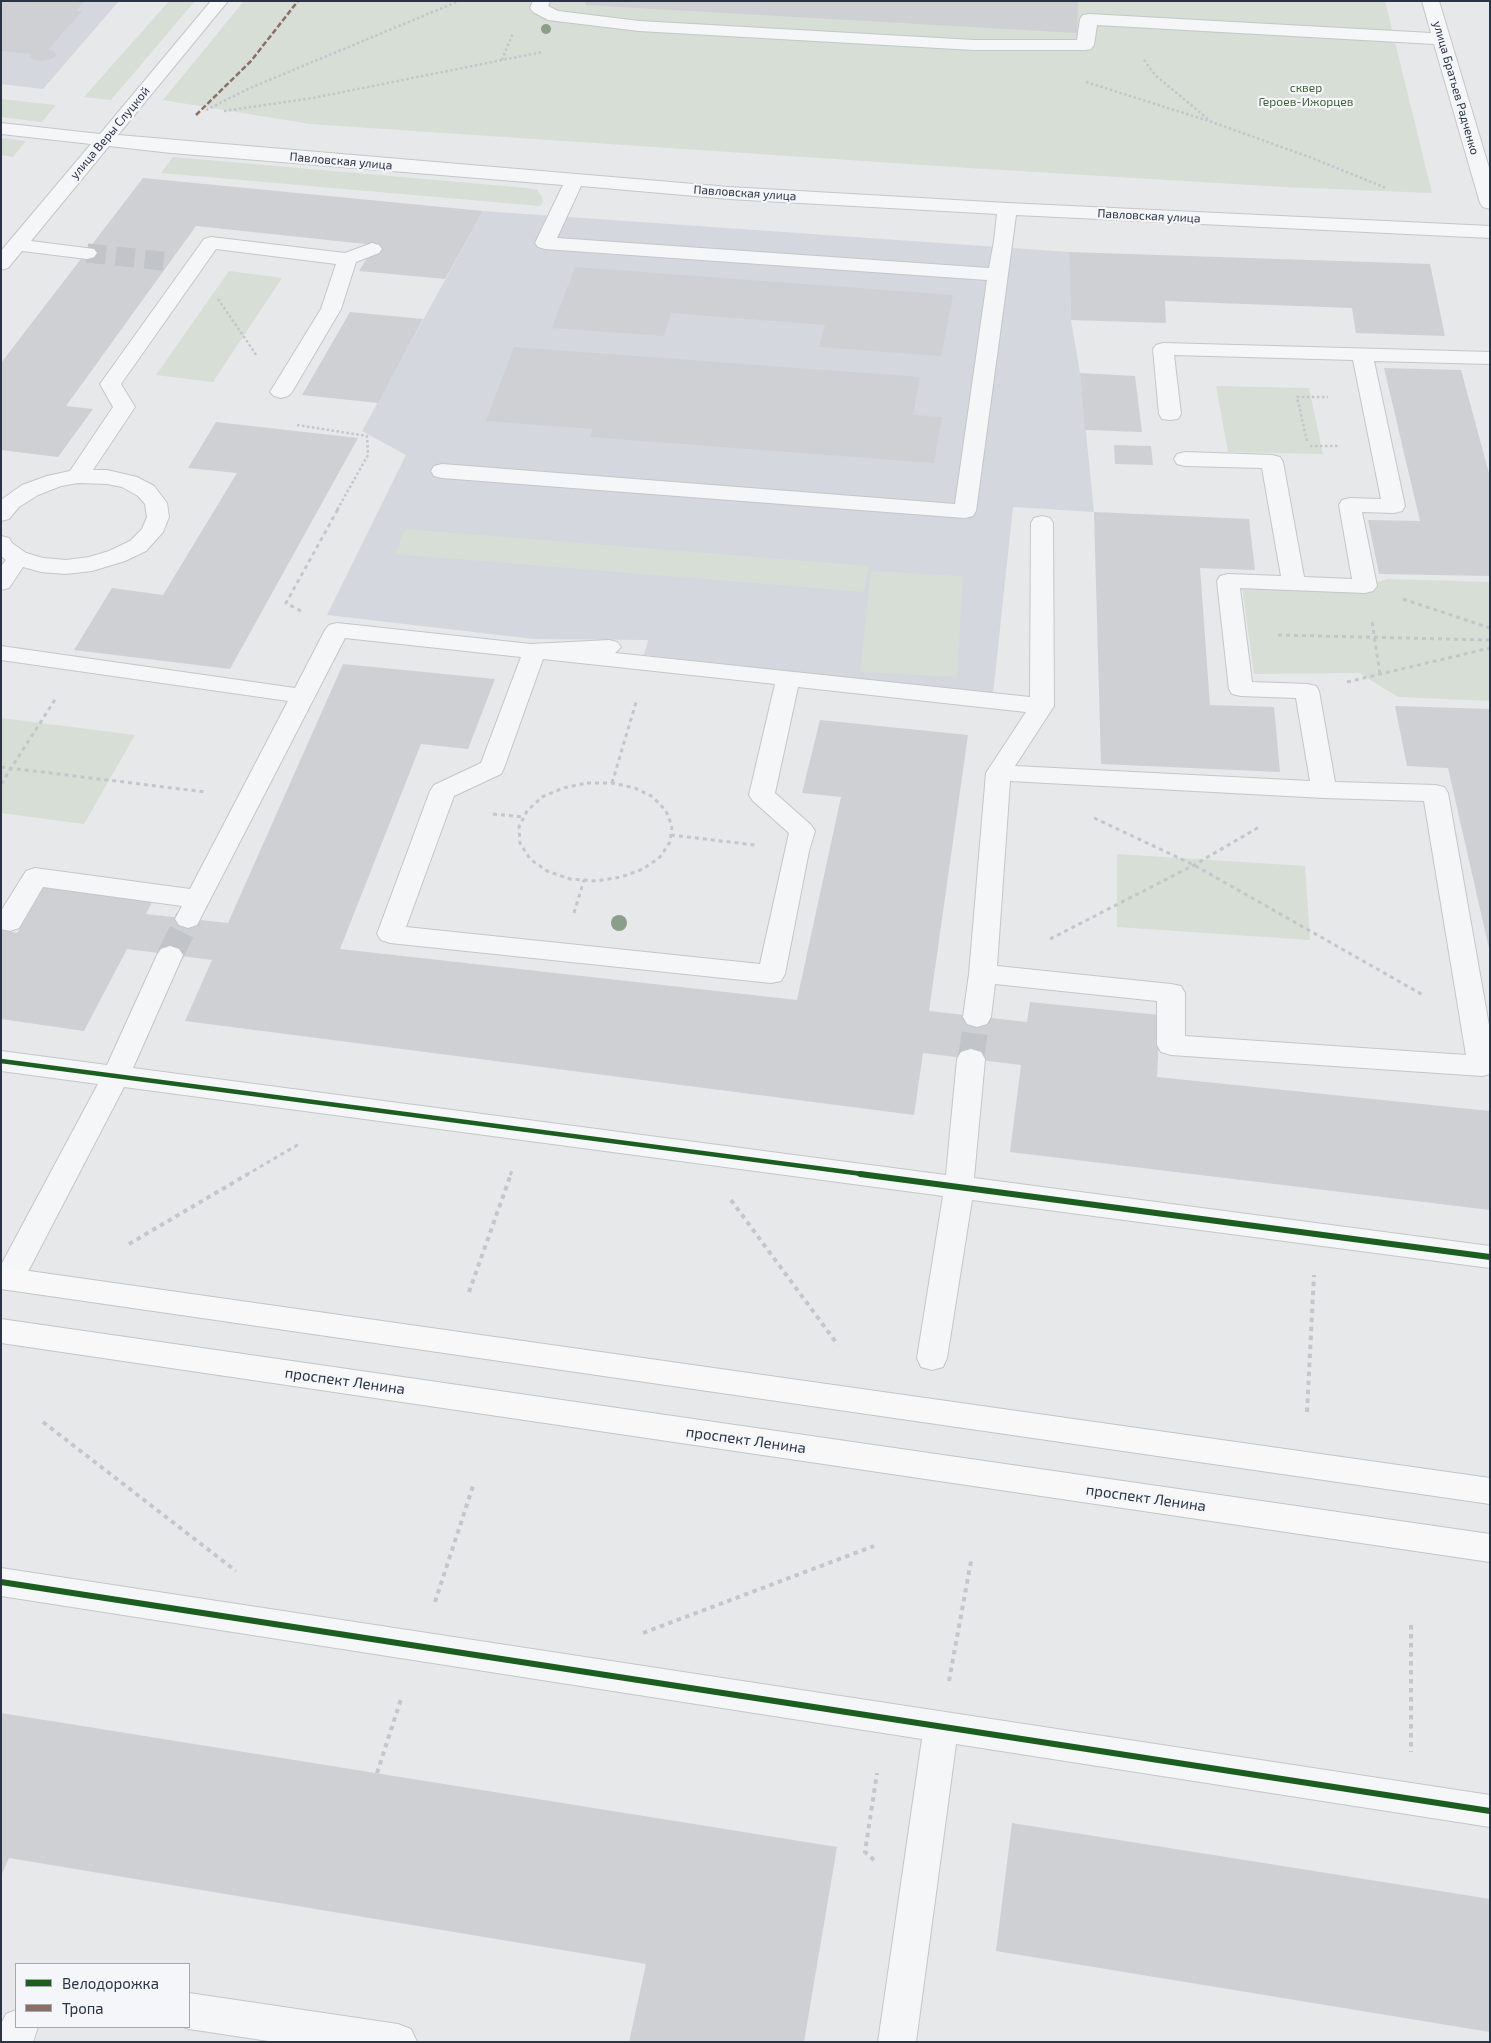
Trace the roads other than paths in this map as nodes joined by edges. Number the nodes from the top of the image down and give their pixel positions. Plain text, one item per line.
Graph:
1 (220, 1) edge
2 (542, 1) edge
3 (1430, 1) edge
4 (1090, 10) edge
5 (1441, 39) junction
6 (1, 128) edge
7 (105, 139) junction
8 (574, 181) junction
9 (1490, 203) edge
10 (1007, 209) junction
11 (193, 231) dead end
12 (1490, 232) edge
13 (211, 243) junction
14 (18, 245) junction
15 (372, 249) dead end
16 (87, 253) tunnel mouth
17 (347, 259) junction
18 (172, 262) tunnel mouth
19 (1, 264) edge
20 (195, 265) junction
21 (998, 275) junction
22 (1362, 355) junction
23 (1490, 358) edge
24 (280, 392) dead end
25 (1170, 414) dead end
26 (1185, 459) dead end
27 (442, 471) dead end
28 (78, 476) junction
29 (3, 510) edge
30 (1042, 523) dead end
31 (1, 543) edge
32 (18, 558) junction
33 (1, 583) edge
34 (1294, 583) junction
35 (608, 647) dead end
36 (535, 650) junction
37 (1, 653) edge
38 (788, 678) junction
39 (303, 696) junction
40 (1042, 706) junction
41 (998, 773) junction
42 (1324, 790) junction
43 (1, 920) edge
44 (170, 955) tunnel mouth
45 (983, 974) junction
46 (977, 1017) tunnel mouth
47 (1483, 1025) edge
48 (971, 1059) tunnel mouth
49 (1, 1061) edge
50 (116, 1076) junction
51 (959, 1187) junction
52 (1490, 1258) edge
53 (5, 1279) edge
54 (1, 1331) edge
55 (932, 1358) dead end
56 (1490, 1491) edge
57 (1490, 1548) edge
58 (1, 1582) edge
59 (941, 1726) junction
60 (1490, 1811) edge
61 (190, 2011) edge
62 (19, 2028) edge
63 (14, 2042) edge
64 (398, 2042) edge
65 (896, 2042) edge

1 - 7 street, улица Веры Слуцкой
2 - 4 street
3 - 5 street, улица Братьев Радченко
4 - 5 street
5 - 9 street, улица Братьев Радченко
6 - 7 street, Павловская улица
7 - 8 street, Павловская улица
7 - 14 street, улица Веры Слуцкой
8 - 10 street, Павловская улица
8 - 21 street
10 - 12 street, Павловская улица
10 - 21 street
11 - 13 street
13 - 17 street
13 - 20 street
14 - 16 street
14 - 19 street, улица Веры Слуцкой
15 - 17 street
17 - 24 street
18 - 20 street
20 - 28 street
21 - 27 street
22 - 23 street
22 - 25 street
22 - 34 street
26 - 34 street
28 - 29 street
28 - 32 street
30 - 40 street
31 - 32 street
32 - 33 street
34 - 42 street
35 - 36 street
36 - 38 street
36 - 38 street
36 - 39 street
37 - 39 street
38 - 40 street
39 - 43 street
40 - 41 street
41 - 42 street
41 - 45 street
42 - 47 street
44 - 50 street
45 - 46 street
45 - 47 street
48 - 51 street
49 - 50 street
50 - 51 street
50 - 53 street
51 - 52 street
51 - 55 street
53 - 56 main road
54 - 57 main road, проспект Ленина
58 - 59 street
59 - 60 street
59 - 65 street
61 - 64 street
62 - 63 street

